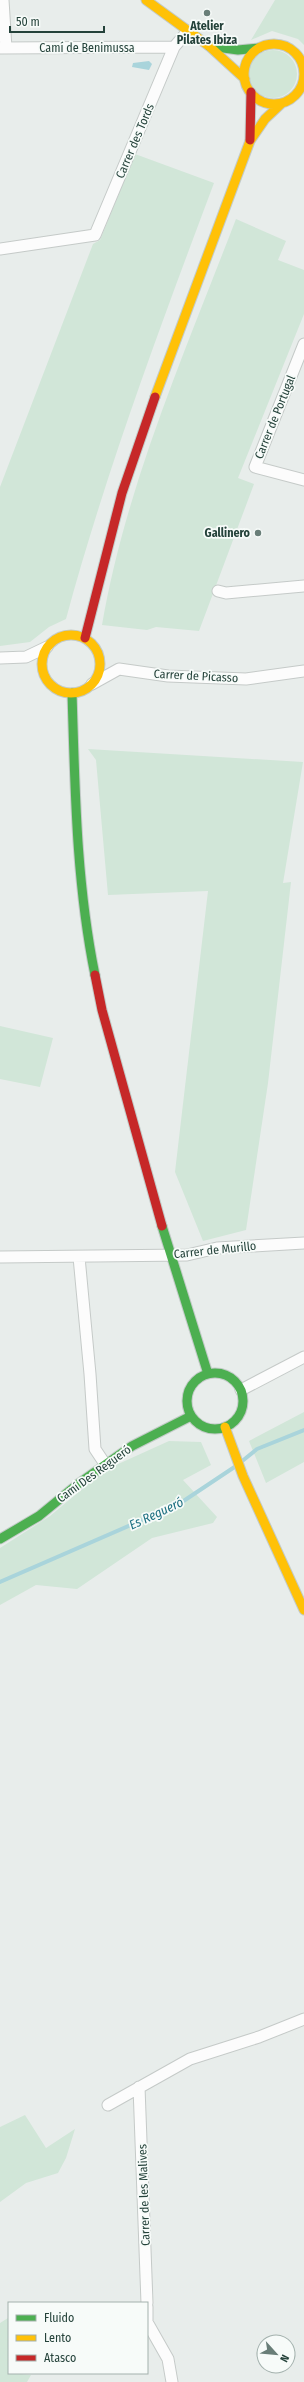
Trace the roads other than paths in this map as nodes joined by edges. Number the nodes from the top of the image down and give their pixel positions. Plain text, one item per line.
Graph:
1 (3, 0) edge
2 (146, 0) edge
3 (188, 31) junction
4 (209, 46) junction
5 (174, 47) junction
6 (3, 48) edge
7 (259, 48) junction
8 (304, 68) edge
9 (245, 79) junction
10 (250, 92) junction
11 (304, 96) edge
12 (285, 102) junction
13 (250, 140) junction
14 (0, 249) edge
15 (304, 344) edge
16 (304, 480) edge
17 (304, 586) edge
18 (218, 591) dead end
19 (84, 638) junction
20 (47, 647) junction
21 (2, 658) edge
22 (304, 671) edge
23 (92, 684) junction
24 (72, 693) junction
25 (304, 1244) edge
26 (170, 1254) junction
27 (0, 1257) edge
28 (79, 1257) junction
29 (304, 1357) edge
30 (208, 1374) junction
31 (241, 1390) junction
32 (191, 1416) junction
33 (225, 1427) junction
34 (105, 1464) junction
35 (0, 1539) edge
36 (304, 1610) edge
37 (304, 2018) edge
38 (139, 2087) junction
39 (108, 2105) dead end
40 (147, 2302) edge
41 (148, 2324) edge
42 (172, 2382) edge

1 - 6 street
2 - 3 main road
3 - 4 main road
3 - 5 street, Carrer des Tords
4 - 7 main road
4 - 9 main road
5 - 6 street, Camí de Benimussa
5 - 14 street, Carrer des Tords
7 - 8 main road
7 - 9 main road
8 - 12 main road
9 - 10 main road
10 - 12 main road
10 - 13 main road
11 - 12 main road
12 - 13 main road
13 - 19 main road
15 - 16 street, Carrer de Portugal
17 - 18 street
19 - 20 main road
19 - 23 main road
20 - 21 street
20 - 24 main road
22 - 23 street, Carrer de Picasso
23 - 24 main road
24 - 26 main road
25 - 26 street, Carrer de Murillo
26 - 28 street, Carrer de Murillo
26 - 30 main road
27 - 28 street, Carrer de Murillo
28 - 34 street
29 - 31 street
30 - 31 main road
30 - 32 main road
31 - 33 main road
32 - 33 main road
32 - 34 main road, Camí Des Regueró
33 - 36 main road
34 - 35 main road, Camí Des Regueró
37 - 38 street
38 - 39 street
38 - 40 street, Carrer de les Malives
41 - 42 street

